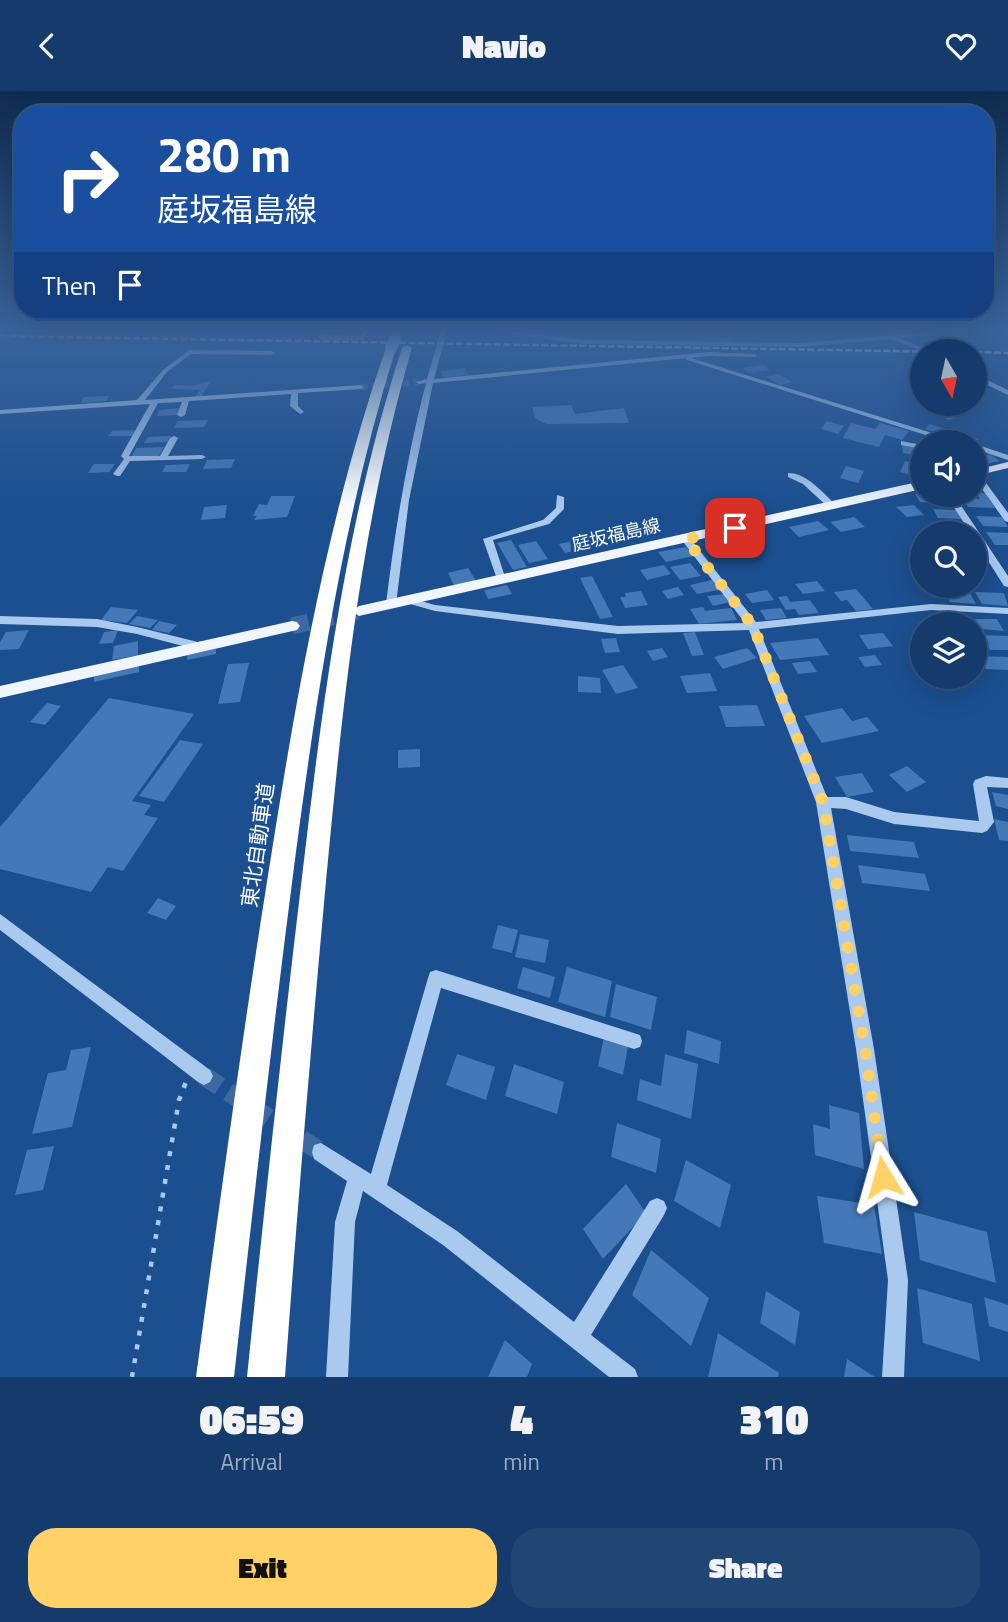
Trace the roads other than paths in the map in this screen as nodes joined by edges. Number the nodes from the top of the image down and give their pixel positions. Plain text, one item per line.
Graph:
1 (150, 390) edge
2 (321, 390) edge
3 (381, 390) edge
4 (389, 390) edge
5 (422, 390) edge
6 (789, 390) edge
7 (295, 392) junction
8 (186, 400) junction
9 (155, 402) junction
10 (139, 403) junction
11 (0, 412) edge
12 (300, 412) dead end
13 (181, 415) dead end
14 (918, 430) edge
15 (174, 438) dead end
16 (904, 443) dead end
17 (910, 444) edge
18 (987, 449) edge
19 (202, 457) dead end
20 (163, 458) junction
21 (1008, 458) edge
22 (128, 459) junction
23 (1008, 465) edge
24 (987, 470) edge
25 (117, 474) dead end
26 (791, 475) dead end
27 (910, 488) edge
28 (987, 488) edge
29 (560, 497) dead end
30 (832, 506) junction
31 (958, 507) edge
32 (1008, 519) edge
33 (686, 539) junction
34 (501, 580) junction
35 (1008, 584) edge
36 (407, 600) junction
37 (391, 604) junction
38 (359, 611) tunnel mouth
39 (1008, 611) edge
40 (0, 620) edge
41 (753, 626) junction
42 (292, 627) tunnel mouth
43 (202, 647) junction
44 (0, 692) edge
45 (1008, 783) edge
46 (823, 802) junction
47 (0, 921) edge
48 (634, 1041) dead end
49 (199, 1071) tunnel mouth
50 (321, 1152) tunnel mouth
51 (358, 1176) junction
52 (376, 1189) junction
53 (657, 1208) dead end
54 (577, 1338) junction
55 (215, 1377) edge
56 (266, 1377) edge
57 (337, 1377) edge
58 (627, 1377) edge
59 (893, 1377) edge

1 - 10 street
2 - 7 street
3 - 55 highway, 東北自動車道
4 - 56 highway, 東北自動車道
5 - 37 street
6 - 14 street
7 - 8 street
7 - 12 street
8 - 9 street
8 - 13 street
9 - 10 street
9 - 22 street
10 - 11 street
15 - 20 street
16 - 17 street
18 - 21 street
19 - 20 street
20 - 22 street
22 - 25 street
23 - 24 main road
26 - 30 street
27 - 30 main road, 庭坂福島線
28 - 32 street
29 - 34 street
30 - 33 main road, 庭坂福島線
31 - 35 street
33 - 34 main road, 庭坂福島線
33 - 41 street
34 - 36 main road, 庭坂福島線
36 - 37 main road, 庭坂福島線
36 - 41 street
37 - 38 main road, 庭坂福島線
39 - 41 street
40 - 43 street
41 - 46 street
42 - 43 main road
43 - 44 main road
45 - 46 street
46 - 59 street
47 - 49 street
48 - 52 street
50 - 51 street
51 - 52 street
51 - 57 street
52 - 54 street
53 - 54 street
54 - 58 street

